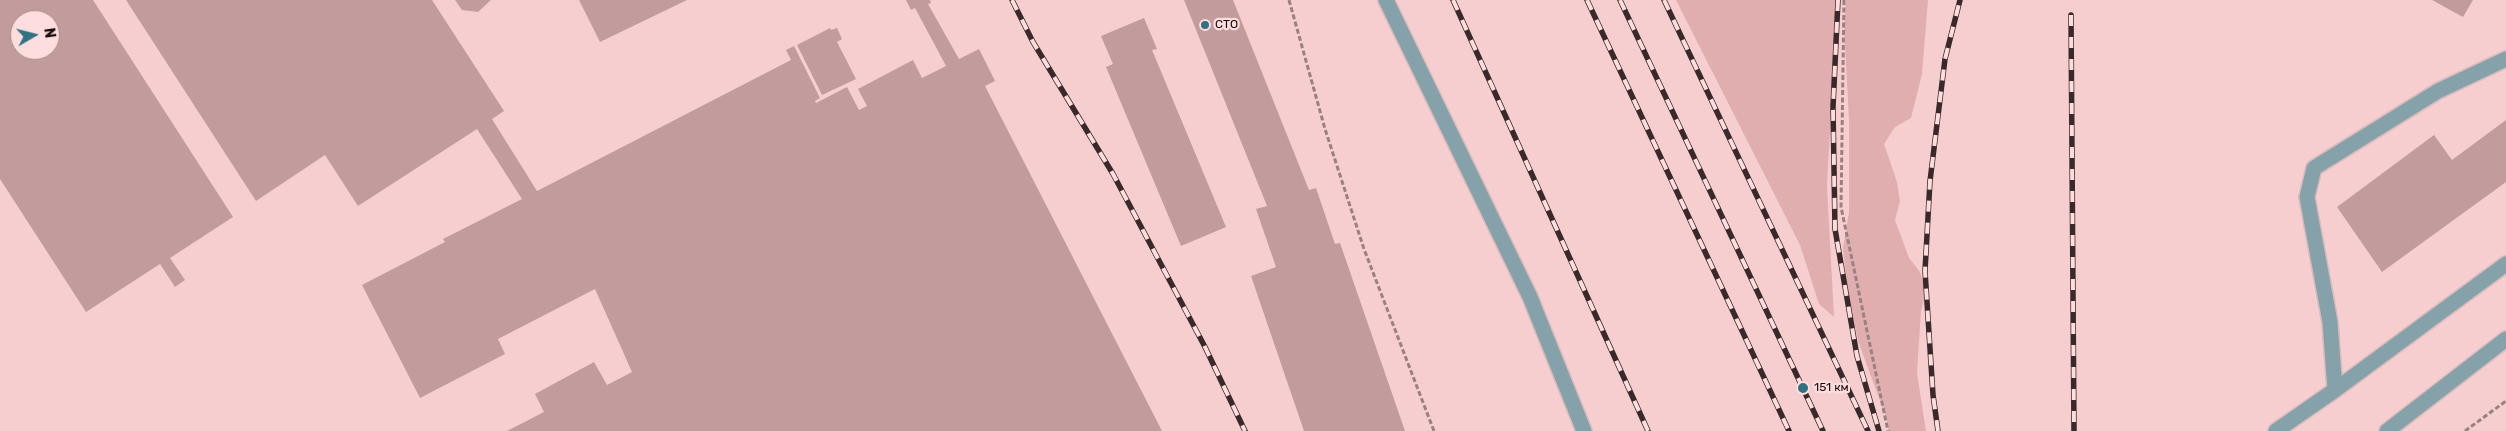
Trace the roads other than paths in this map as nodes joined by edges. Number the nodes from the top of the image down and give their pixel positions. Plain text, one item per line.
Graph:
1 (1386, 0) edge
2 (2506, 59) edge
3 (2506, 264) edge
4 (2506, 339) edge
5 (2336, 390) junction
6 (1584, 431) edge
7 (2276, 431) edge
8 (2387, 431) edge

1 - 6 street
2 - 5 street
3 - 5 street
4 - 8 street
5 - 7 street

